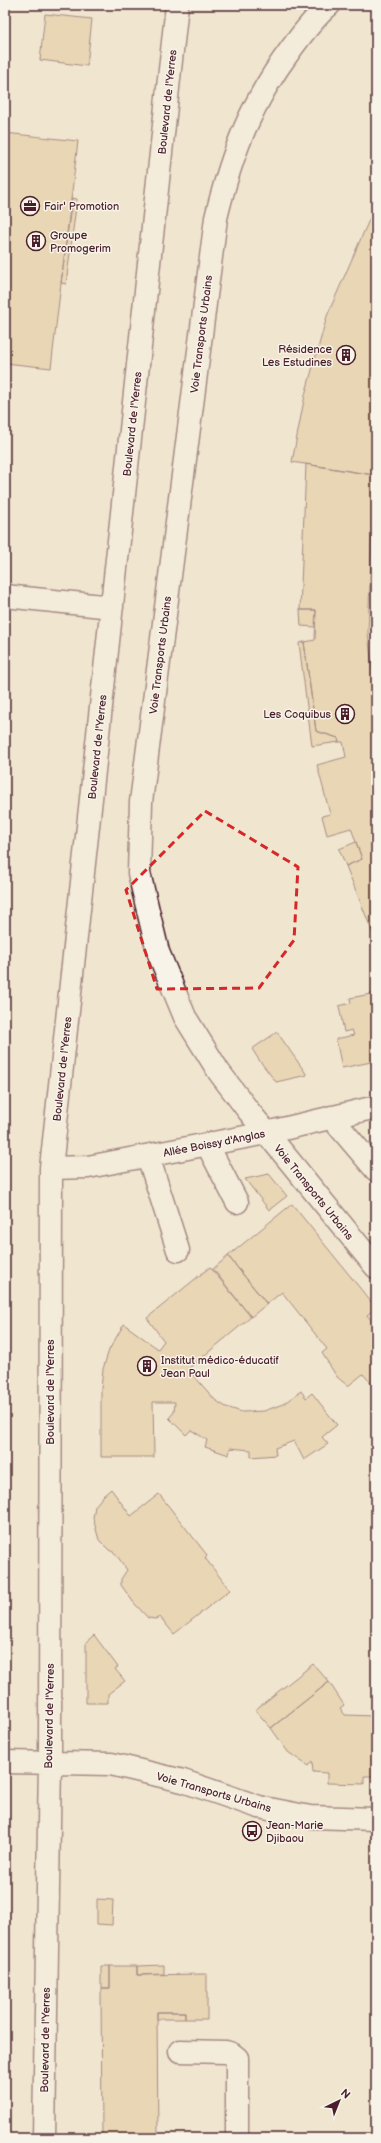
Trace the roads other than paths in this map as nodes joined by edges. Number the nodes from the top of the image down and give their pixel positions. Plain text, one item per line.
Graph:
1 (177, 5) edge
2 (326, 6) edge
3 (5, 596) edge
4 (112, 607) junction
5 (376, 1107) edge
6 (331, 1117) junction
7 (266, 1133) junction
8 (207, 1144) junction
9 (148, 1156) junction
10 (51, 1168) junction
11 (376, 1170) edge
12 (236, 1202) dead end
13 (178, 1250) dead end
14 (376, 1267) edge
15 (5, 1762) edge
16 (50, 1762) junction
17 (376, 1819) edge
18 (180, 2052) dead end
19 (44, 2138) edge
20 (237, 2138) edge

1 - 4 street, Boulevard de l'Yerres
2 - 7 street, Voie Transports Urbains
3 - 4 street
4 - 10 street, Boulevard de l'Yerres
5 - 6 street, Allée Boissy d'Anglas
6 - 7 street, Allée Boissy d'Anglas
6 - 11 street
7 - 8 street, Allée Boissy d'Anglas
7 - 14 street, Voie Transports Urbains
8 - 9 street, Allée Boissy d'Anglas
8 - 12 street
9 - 10 street, Allée Boissy d'Anglas
9 - 13 street
10 - 16 street, Boulevard de l'Yerres
15 - 16 street, Voie Transports Urbains
16 - 17 street, Voie Transports Urbains
16 - 19 street, Boulevard de l'Yerres
18 - 20 street

